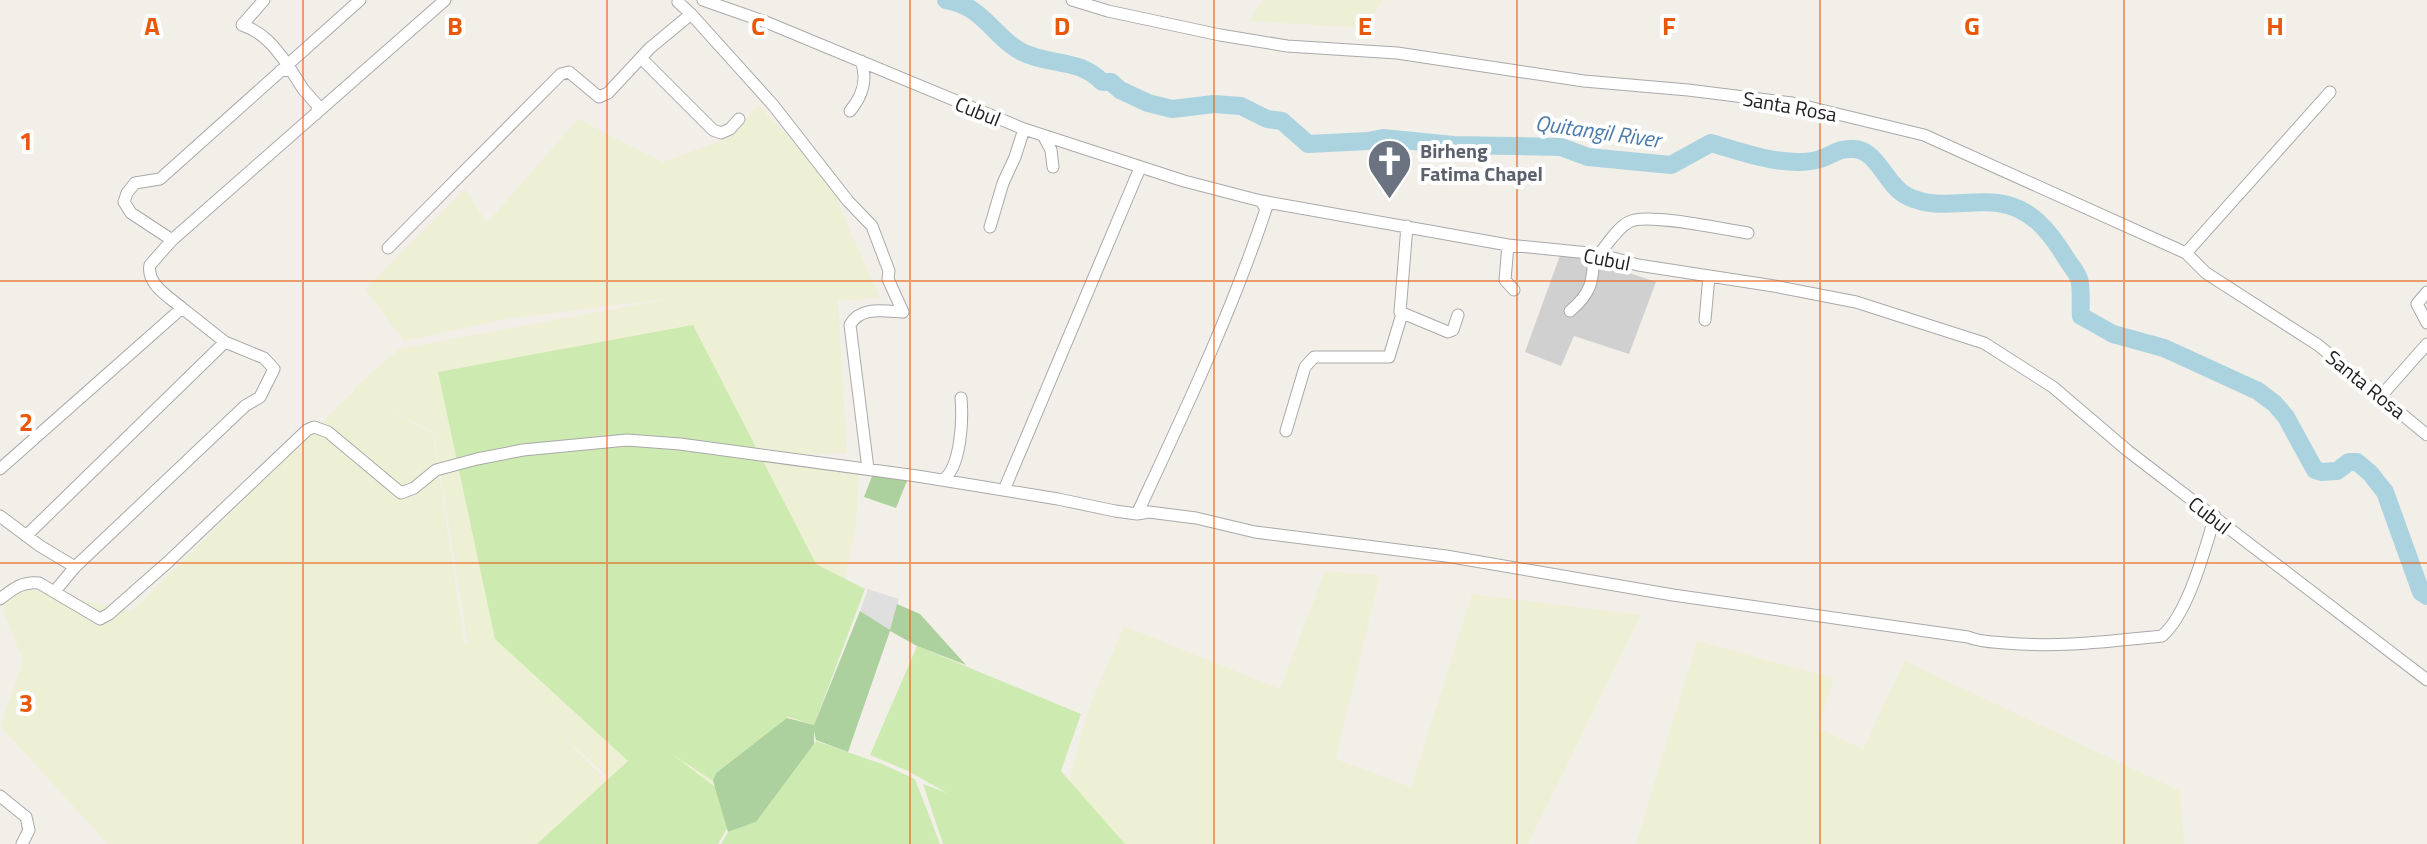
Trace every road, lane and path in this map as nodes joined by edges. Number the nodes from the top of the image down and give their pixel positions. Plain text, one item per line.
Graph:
1 (264, 0) edge
2 (360, 0) edge
3 (445, 0) edge
4 (679, 0) edge
5 (703, 0) edge
6 (1072, 0) edge
7 (1088, 2) edge
8 (691, 14) junction
9 (641, 58) junction
10 (861, 61) junction
11 (283, 68) junction
12 (2330, 92) dead end
13 (850, 111) dead end
14 (316, 114) junction
15 (739, 119) dead end
16 (1024, 129) junction
17 (1043, 135) junction
18 (1053, 167) dead end
19 (1140, 168) junction
20 (1261, 201) junction
21 (1407, 226) junction
22 (990, 227) dead end
23 (1748, 233) dead end
24 (172, 240) junction
25 (1508, 245) junction
26 (388, 248) dead end
27 (2186, 253) junction
28 (1596, 254) junction
29 (1709, 276) junction
30 (1514, 290) dead end
31 (2427, 292) edge
32 (182, 308) junction
33 (1570, 311) dead end
34 (1402, 314) junction
35 (1458, 315) dead end
36 (1705, 320) dead end
37 (2427, 323) edge
38 (225, 342) junction
39 (2427, 344) edge
40 (2381, 396) junction
41 (961, 398) dead end
42 (1286, 431) dead end
43 (2427, 435) edge
44 (0, 469) edge
45 (868, 469) junction
46 (943, 480) junction
47 (1004, 490) junction
48 (1137, 514) junction
49 (0, 516) edge
50 (2215, 516) junction
51 (26, 536) junction
52 (75, 567) junction
53 (55, 591) junction
54 (0, 599) edge
55 (2427, 680) edge
56 (0, 796) edge
57 (22, 844) edge

1 - 11 street
2 - 11 street
3 - 14 street
4 - 8 street
5 - 10 street, Cubul
6 - 7 street, Santa Rosa
7 - 27 street, Santa Rosa
8 - 9 street
8 - 45 street
9 - 15 street
9 - 26 street
10 - 13 street
10 - 16 street, Cubul
11 - 14 street
11 - 24 street
12 - 27 street
14 - 24 street
16 - 17 street, Cubul
16 - 22 street
17 - 18 street
17 - 19 street, Cubul
19 - 20 street, Cubul
19 - 47 street
20 - 21 street, Cubul
20 - 48 street
21 - 25 street, Cubul
21 - 34 street
23 - 28 street
24 - 32 street
25 - 28 street, Cubul
25 - 30 street
27 - 40 street, Santa Rosa
28 - 29 street, Cubul
28 - 33 street
29 - 36 street
29 - 50 street, Cubul
31 - 37 street
32 - 38 street
32 - 44 street
34 - 35 street
34 - 42 street
38 - 51 street
38 - 52 street
39 - 40 street
40 - 43 street, Santa Rosa
41 - 46 street
45 - 46 street
45 - 53 street
46 - 47 street
47 - 48 street
48 - 50 street
49 - 51 street
50 - 55 street, Cubul
51 - 52 street
52 - 53 street
53 - 54 street
56 - 57 street

